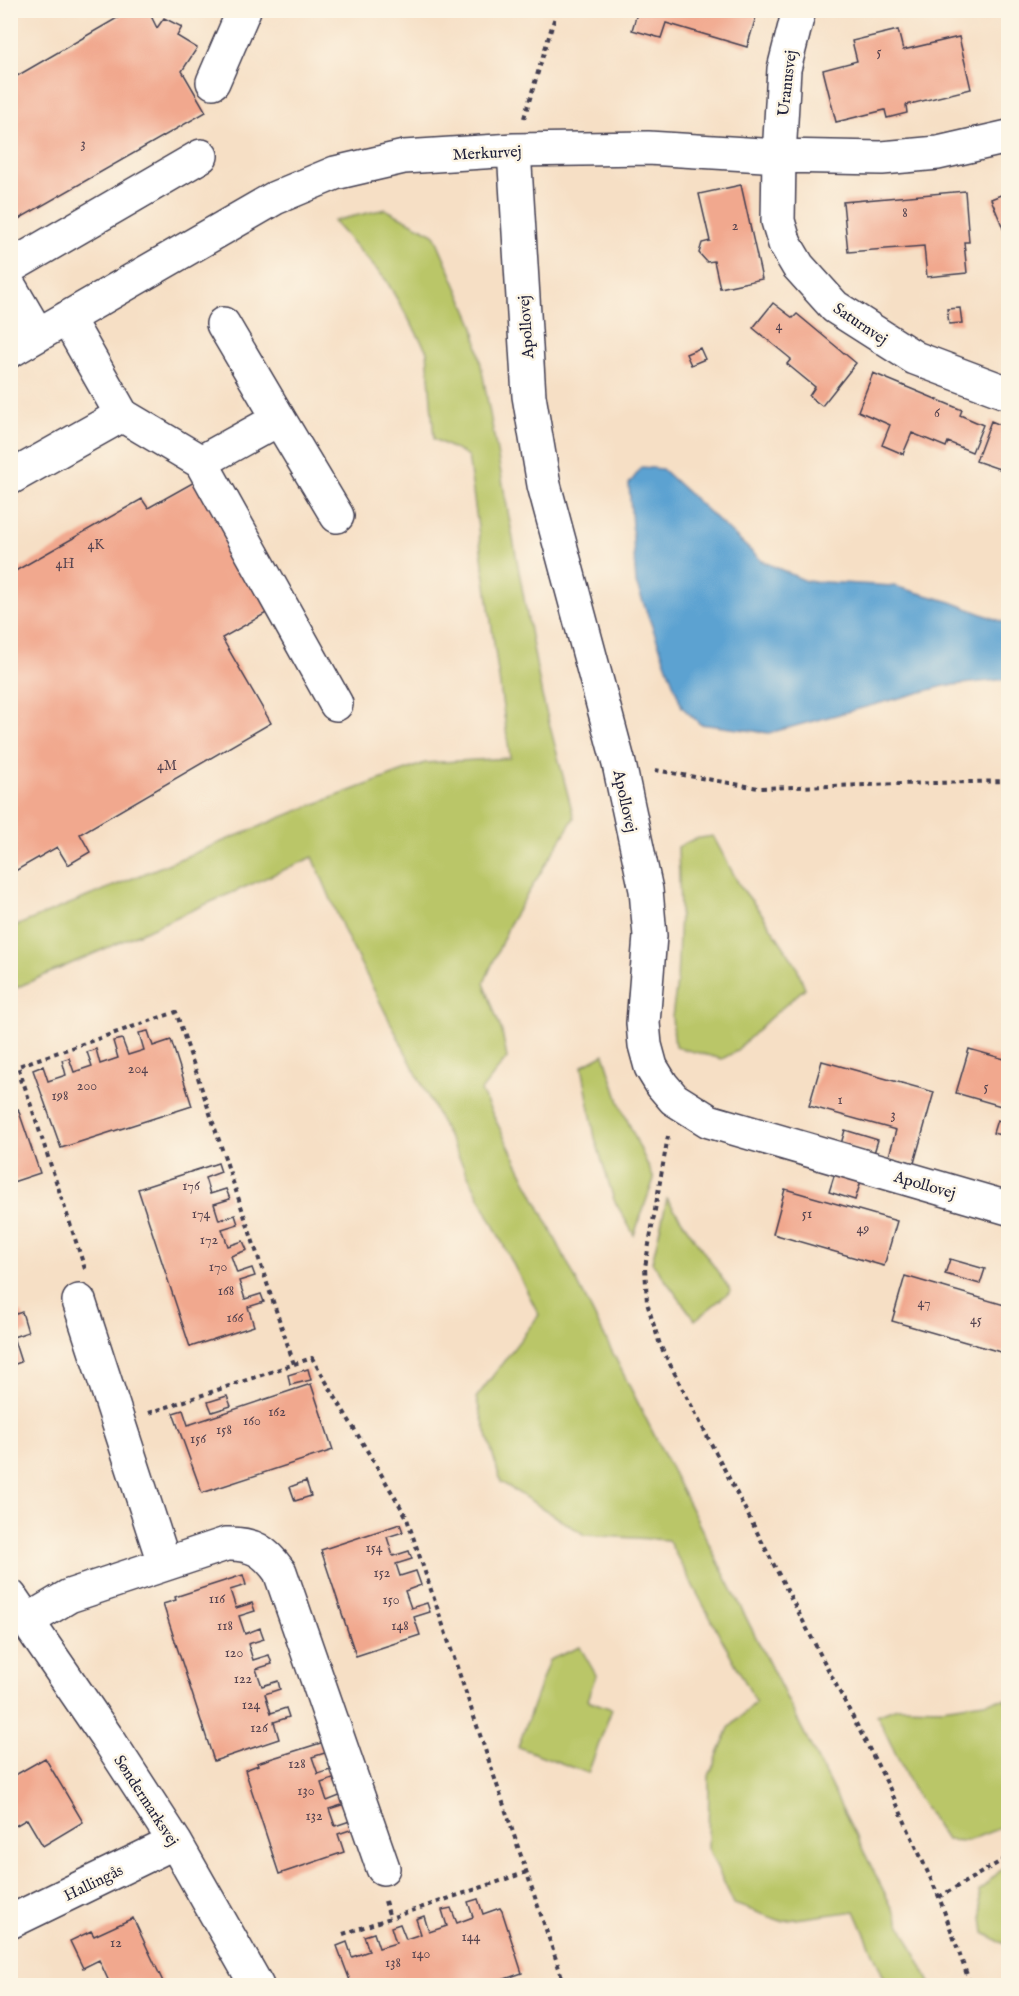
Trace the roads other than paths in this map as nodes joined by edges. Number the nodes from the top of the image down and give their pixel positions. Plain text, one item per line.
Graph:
1 (244, 10) edge
2 (799, 10) edge
3 (213, 82) dead end
4 (1008, 137) edge
5 (514, 150) junction
6 (201, 156) dead end
7 (779, 156) junction
8 (10, 267) edge
9 (10, 287) edge
10 (68, 318) junction
11 (223, 324) dead end
12 (38, 334) junction
13 (10, 351) edge
14 (1008, 393) edge
15 (122, 415) junction
16 (279, 419) junction
17 (201, 462) junction
18 (10, 478) edge
19 (337, 516) dead end
20 (336, 704) dead end
21 (1008, 1208) edge
22 (79, 1301) road end
23 (164, 1563) junction
24 (19, 1608) edge
25 (175, 1842) junction
26 (383, 1868) dead end
27 (10, 1923) edge
28 (257, 1986) edge

1 - 3 street
2 - 7 street, Uranusvej
4 - 7 street, Merkurvej
5 - 7 street, Merkurvej
5 - 10 street, Merkurvej
5 - 21 street, Apollovej
6 - 8 street
7 - 14 street, Saturnvej
9 - 12 street
10 - 12 street, Merkurvej
10 - 15 street
11 - 16 street
12 - 13 street, Merkurvej
15 - 17 street
15 - 18 street
16 - 17 street
16 - 19 street
17 - 20 street
22 - 23 street
23 - 24 street, Søndermarksvej
23 - 26 street, Søndermarksvej
24 - 25 street, Søndermarksvej
25 - 27 street, Hallingås
25 - 28 street, Søndermarksvej

